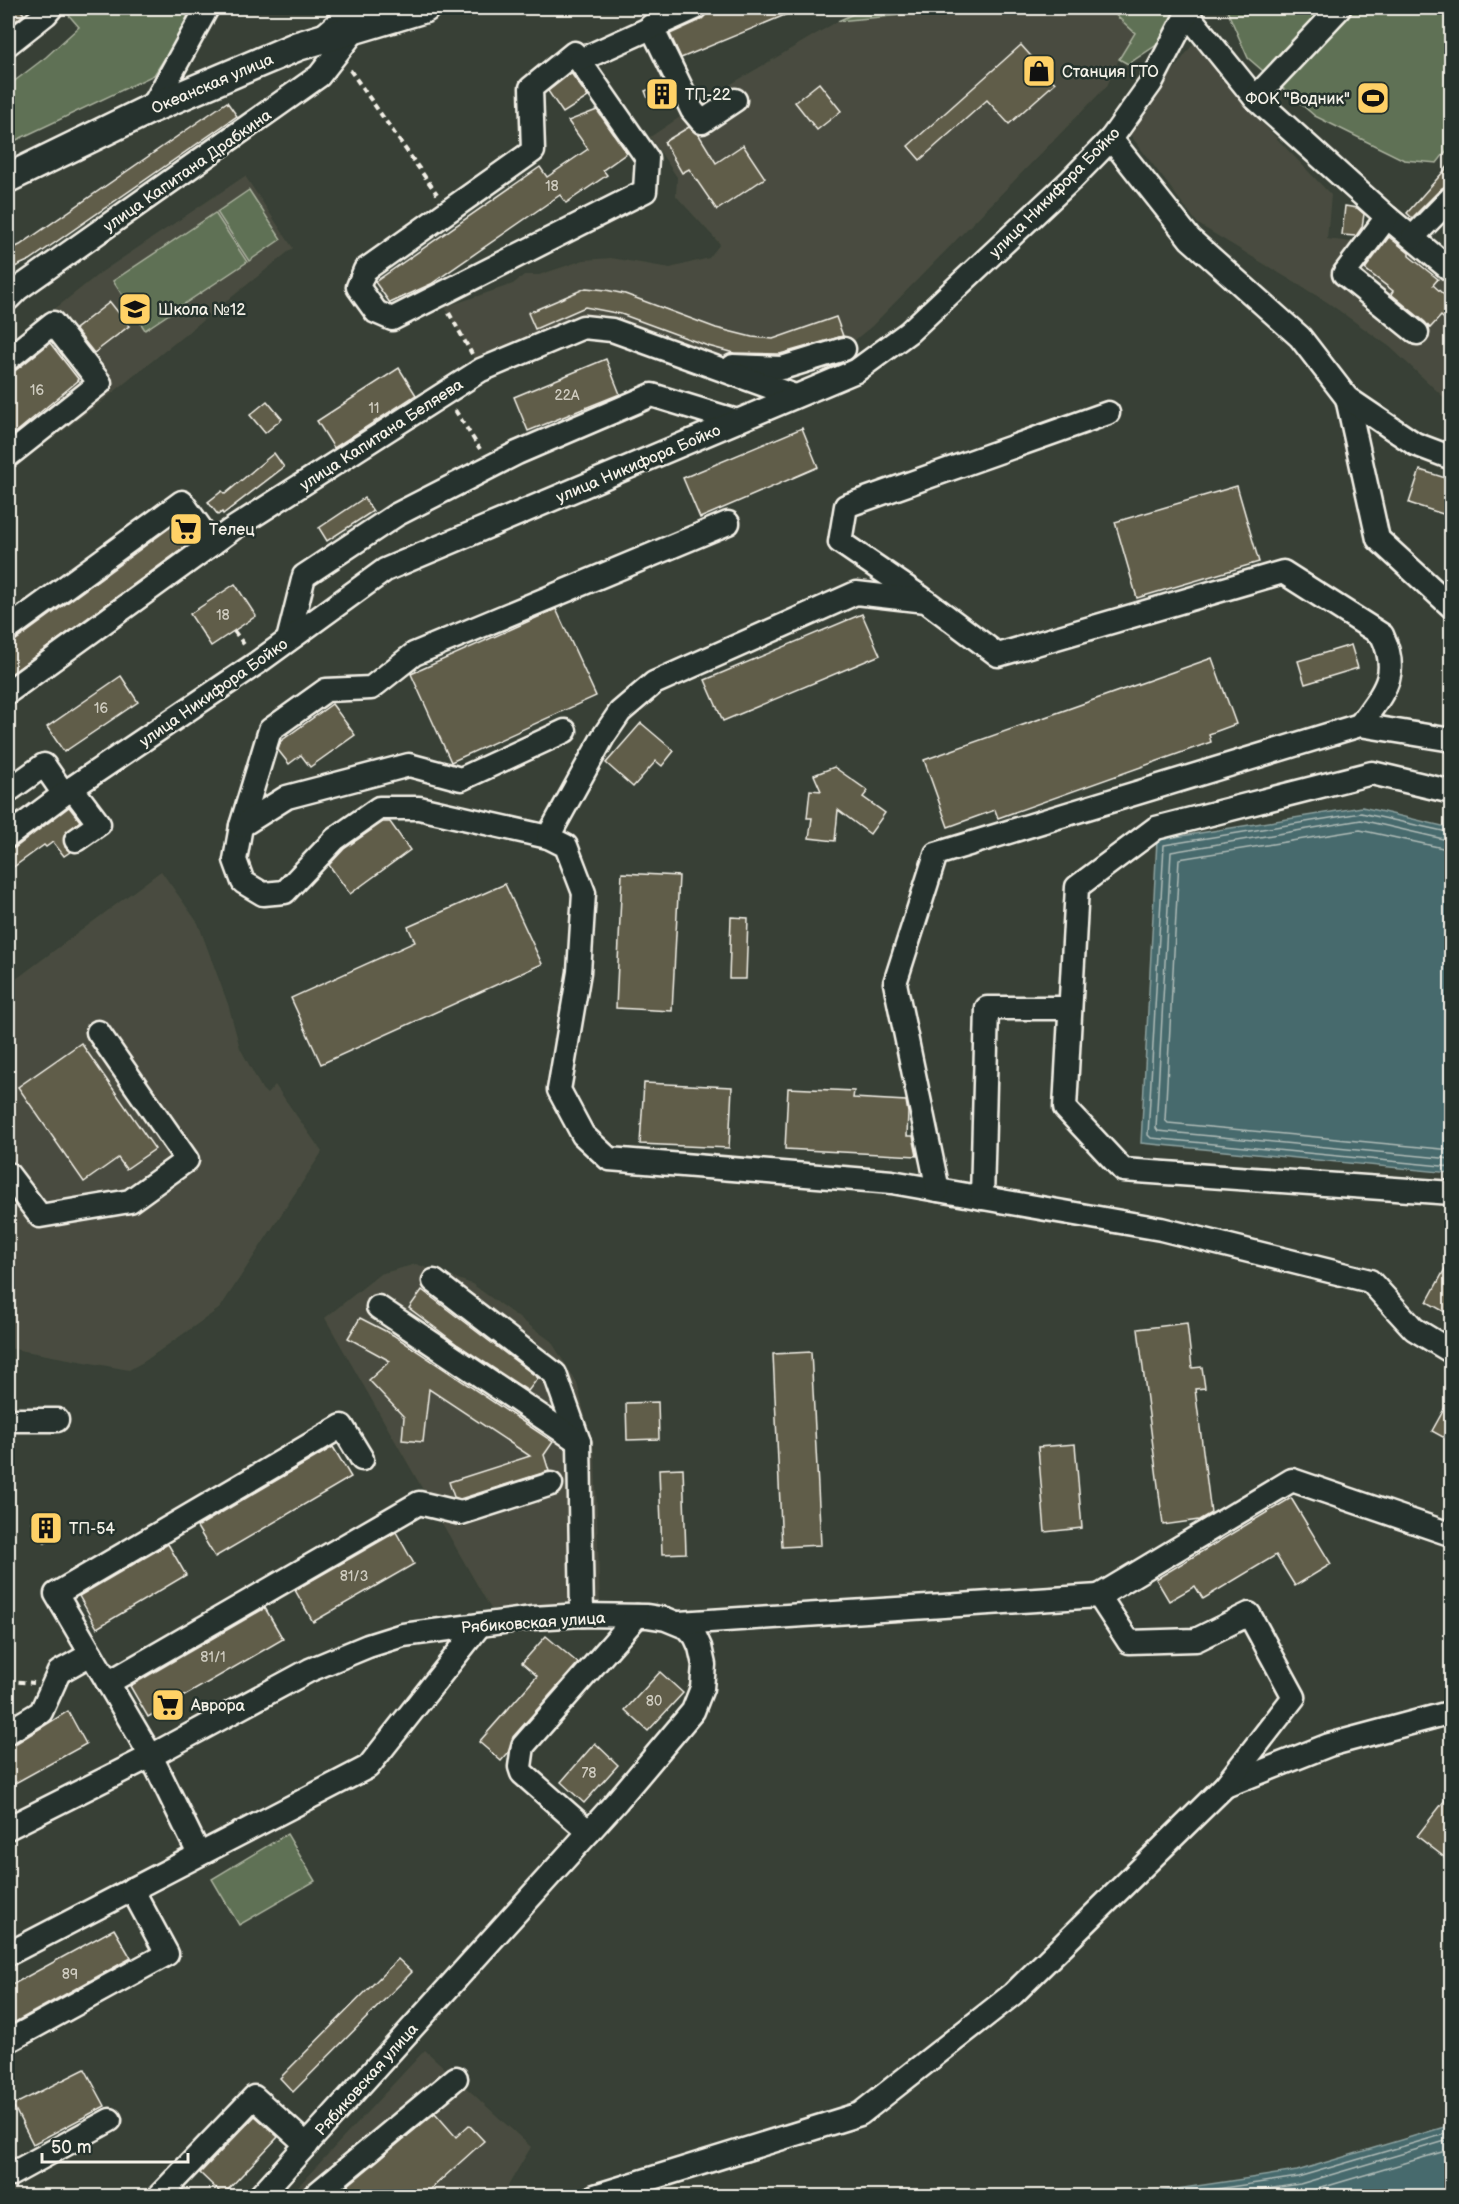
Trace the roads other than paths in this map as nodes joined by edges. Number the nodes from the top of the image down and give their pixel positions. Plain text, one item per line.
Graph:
1 (207, 8) edge
2 (425, 8) edge
3 (695, 8) edge
4 (1339, 9) dead end
5 (46, 10) edge
6 (1189, 11) edge
7 (355, 19) edge
8 (651, 26) junction
9 (8, 44) edge
10 (328, 46) junction
11 (580, 60) junction
12 (1255, 98) junction
13 (735, 99) dead end
14 (152, 108) junction
15 (1111, 139) junction
16 (8, 178) edge
17 (1452, 197) edge
18 (1387, 217) junction
19 (1413, 237) junction
20 (1452, 271) edge
21 (11, 294) edge
22 (1417, 333) dead end
23 (844, 349) dead end
24 (8, 359) edge
25 (704, 363) junction
26 (795, 396) junction
27 (1347, 398) junction
28 (1108, 413) dead end
29 (737, 421) junction
30 (8, 456) edge
31 (1452, 458) edge
32 (728, 523) dead end
33 (212, 544) junction
34 (926, 601) junction
35 (1452, 607) edge
36 (8, 629) edge
37 (288, 640) junction
38 (8, 692) edge
39 (1360, 725) junction
40 (565, 731) dead end
41 (1452, 740) edge
42 (8, 791) edge
43 (68, 791) junction
44 (1452, 792) edge
45 (241, 826) junction
46 (8, 836) edge
47 (548, 837) junction
48 (76, 840) dead end
49 (1070, 1008) junction
50 (98, 1032) dead end
51 (8, 1174) edge
52 (938, 1190) junction
53 (1452, 1192) edge
54 (982, 1198) junction
55 (434, 1281) dead end
56 (378, 1307) dead end
57 (1452, 1352) edge
58 (8, 1420) edge
59 (57, 1420) dead end
60 (579, 1442) junction
61 (362, 1459) dead end
62 (551, 1484) dead end
63 (1447, 1533) dead end
64 (1099, 1596) junction
65 (582, 1615) junction
66 (637, 1616) junction
67 (679, 1623) junction
68 (480, 1624) junction
69 (91, 1654) junction
70 (108, 1683) junction
71 (1452, 1712) edge
72 (8, 1732) edge
73 (151, 1756) junction
74 (1225, 1786) junction
75 (8, 1828) edge
76 (589, 1832) junction
77 (199, 1854) junction
78 (132, 1889) junction
79 (8, 1954) edge
80 (8, 2040) edge
81 (456, 2078) dead end
82 (110, 2120) dead end
83 (307, 2145) junction
84 (8, 2175) edge
85 (159, 2196) edge
86 (260, 2196) edge
87 (314, 2196) edge
88 (595, 2196) edge

1 - 14 street
2 - 7 main road, Океанская улица
3 - 8 street
4 - 12 street
5 - 9 street
6 - 12 street
6 - 15 street, улица Никифора Бойко
7 - 10 main road, Океанская улица
8 - 11 street
8 - 13 street
10 - 14 main road, Океанская улица
10 - 21 street, улица Капитана Драбкина
11 - 11 street
12 - 18 street
14 - 16 main road, Океанская улица
15 - 26 street, улица Никифора Бойко
15 - 27 street
17 - 19 street
18 - 19 street
18 - 22 street
19 - 20 street
23 - 25 street
24 - 30 street
25 - 26 street, улица Капитана Беляева
25 - 33 street, улица Капитана Беляева
26 - 29 street, улица Никифора Бойко
27 - 31 street
27 - 35 street
28 - 34 street
29 - 37 street, улица Никифора Бойко
29 - 37 street
32 - 45 street
33 - 36 street
33 - 38 street, улица Капитана Беляева
34 - 39 street
34 - 47 street
37 - 43 street, улица Никифора Бойко
39 - 41 street
39 - 52 street
40 - 45 street
42 - 43 street
43 - 46 street, улица Никифора Бойко
43 - 48 street
44 - 49 street
45 - 47 street
47 - 52 street
49 - 53 street
49 - 54 street
50 - 51 street
52 - 54 street
54 - 57 street
55 - 60 street
56 - 60 street
58 - 59 street
60 - 65 street
61 - 69 street
62 - 70 street
63 - 64 street
64 - 67 street
64 - 74 street
65 - 66 street, Рябиковская улица
65 - 68 street, Рябиковская улица
66 - 67 street, Рябиковская улица
66 - 76 street
67 - 76 street, Рябиковская улица
68 - 73 street, Рябиковская улица
68 - 77 street
69 - 70 street
69 - 72 street
70 - 73 street
71 - 74 street
73 - 75 street, Рябиковская улица
73 - 77 street
74 - 88 street
76 - 83 street, Рябиковская улица
77 - 78 street
78 - 79 street
78 - 80 street
81 - 87 street
82 - 84 street
83 - 85 street
83 - 86 street, Рябиковская улица

